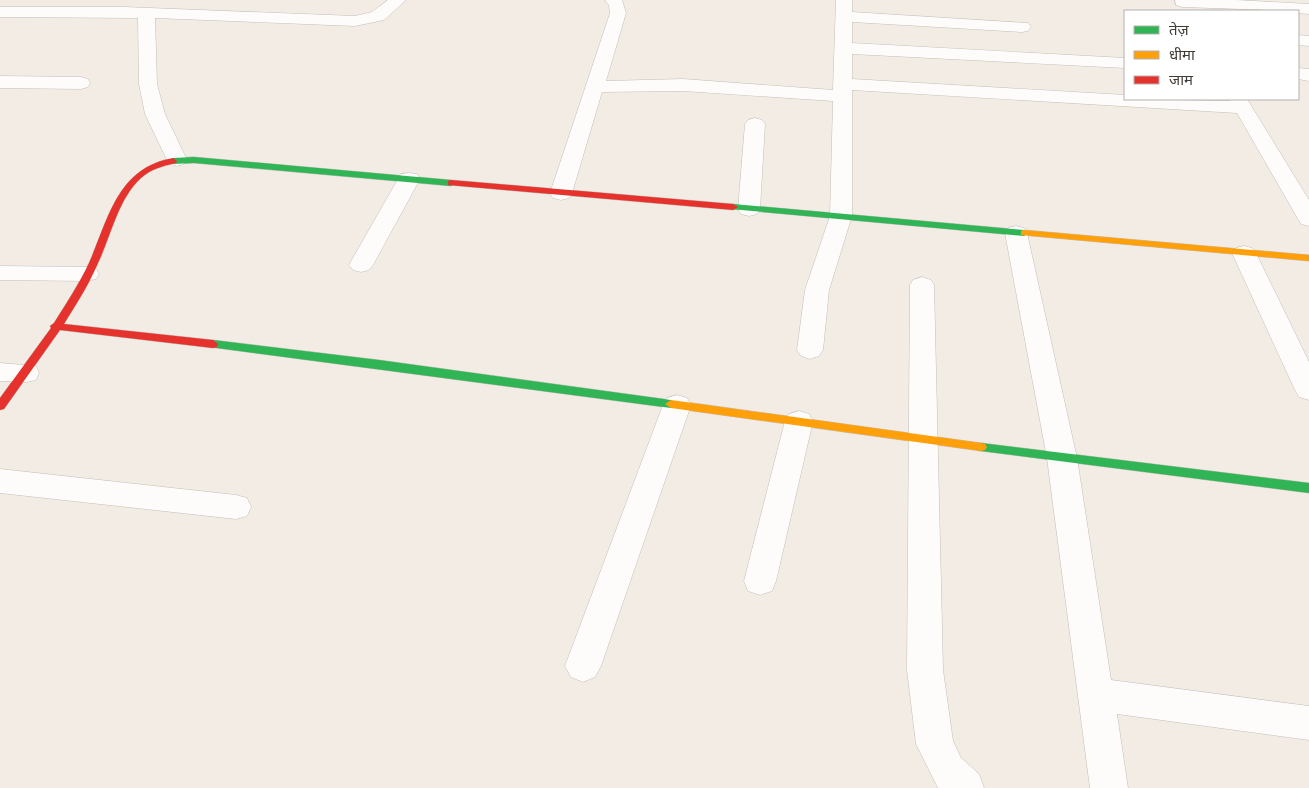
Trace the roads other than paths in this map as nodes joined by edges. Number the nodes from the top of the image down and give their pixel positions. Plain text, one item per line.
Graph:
1 (58, 0) edge
2 (223, 0) edge
3 (288, 0) edge
4 (398, 0) edge
5 (613, 0) edge
6 (1183, 5) edge
7 (141, 6) edge
8 (844, 8) edge
9 (1309, 8) edge
10 (0, 12) edge
11 (45, 12) junction
12 (211, 15) junction
13 (275, 17) junction
14 (1022, 27) dead end
15 (844, 48) junction
16 (1124, 63) edge
17 (9, 82) edge
18 (81, 83) dead end
19 (594, 87) junction
20 (844, 90) junction
21 (1124, 100) edge
22 (1127, 100) edge
23 (0, 101) edge
24 (1240, 104) edge
25 (756, 124) dead end
26 (177, 160) junction
27 (409, 179) junction
28 (561, 193) junction
29 (749, 209) junction
30 (841, 216) junction
31 (1309, 219) edge
32 (1016, 233) junction
33 (1244, 253) junction
34 (1309, 258) edge
35 (361, 265) dead end
36 (0, 273) edge
37 (88, 274) junction
38 (922, 285) dead end
39 (55, 326) junction
40 (810, 350) dead end
41 (13, 372) edge
42 (1309, 390) edge
43 (677, 404) junction
44 (0, 406) edge
45 (799, 422) junction
46 (922, 438) junction
47 (1062, 458) junction
48 (0, 481) edge
49 (1309, 488) edge
50 (236, 507) dead end
51 (760, 581) dead end
52 (583, 666) dead end
53 (1096, 695) junction
54 (1309, 723) edge
55 (965, 788) edge
56 (1109, 788) edge

1 - 11 street
2 - 12 street
3 - 13 street
4 - 13 street
5 - 19 street
6 - 9 street
7 - 11 street
7 - 12 street
7 - 26 street
8 - 14 street
8 - 15 street
10 - 11 street
12 - 13 street
15 - 16 street
15 - 20 street
17 - 18 street
17 - 23 street
19 - 20 street
19 - 28 street
20 - 21 street
20 - 30 street
22 - 24 street
24 - 31 street
25 - 29 street
26 - 27 street
26 - 37 street
27 - 28 street
27 - 35 street
28 - 29 street
29 - 30 street
30 - 32 street
30 - 40 street
32 - 33 street
32 - 47 street
33 - 34 street
33 - 42 street
36 - 37 street
37 - 39 street
38 - 46 street
39 - 41 street
39 - 43 street
41 - 44 street
43 - 45 street
43 - 52 street
45 - 46 street
45 - 51 street
46 - 47 street
46 - 55 street
47 - 49 street
47 - 53 street
48 - 50 street
53 - 54 street
53 - 56 street

